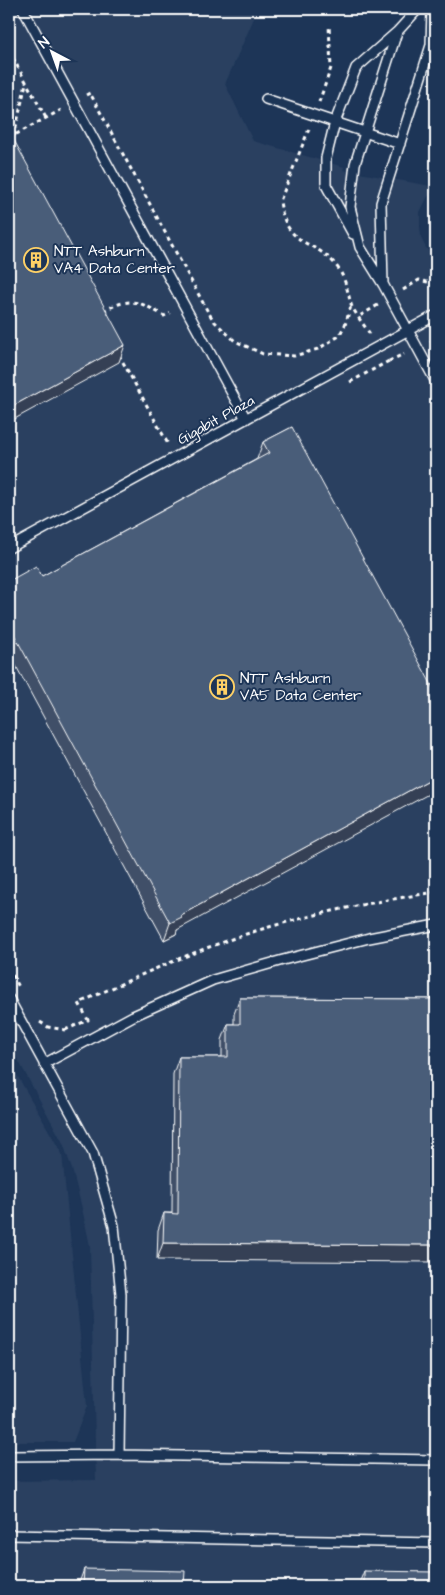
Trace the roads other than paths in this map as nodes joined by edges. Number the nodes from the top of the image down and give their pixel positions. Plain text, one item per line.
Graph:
1 (23, 9) edge
2 (418, 9) edge
3 (432, 9) edge
4 (397, 32) junction
5 (266, 99) dead end
6 (335, 122) junction
7 (365, 133) junction
8 (400, 144) junction
9 (360, 247) junction
10 (383, 284) junction
11 (436, 315) edge
12 (408, 330) junction
13 (436, 382) edge
14 (246, 419) junction
15 (9, 548) edge
16 (436, 925) edge
17 (9, 999) edge
18 (44, 1064) junction
19 (119, 1455) junction
20 (9, 1456) edge
21 (436, 1460) edge
22 (9, 1535) edge
23 (436, 1543) edge

1 - 14 lane
2 - 4 lane
3 - 8 lane
4 - 6 lane
4 - 7 lane
5 - 6 lane
6 - 7 lane
6 - 9 lane
7 - 8 lane
7 - 9 lane
8 - 10 lane
9 - 10 lane
10 - 12 lane
11 - 12 lane, Gigabit Plaza
12 - 13 lane
12 - 14 lane, Gigabit Plaza
14 - 15 lane, Gigabit Plaza
16 - 18 lane
17 - 18 lane
18 - 19 lane
19 - 20 lane
19 - 21 lane
22 - 23 lane

